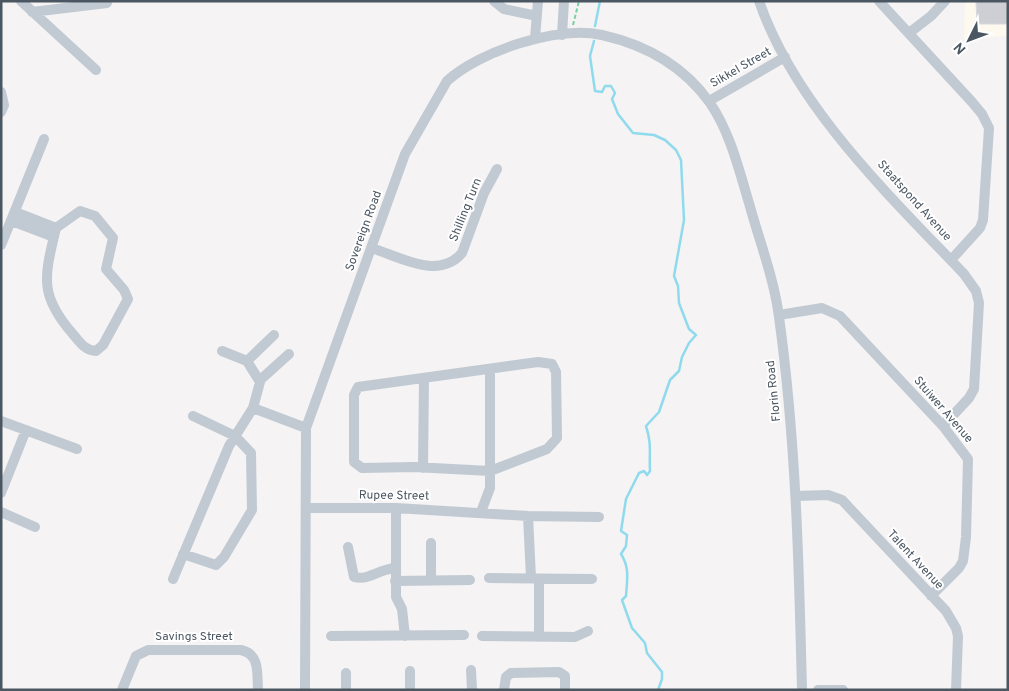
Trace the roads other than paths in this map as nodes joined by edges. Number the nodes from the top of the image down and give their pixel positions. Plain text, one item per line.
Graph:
1 (21, 1) edge
2 (494, 1) edge
3 (538, 1) edge
4 (564, 1) edge
5 (759, 1) edge
6 (878, 1) edge
7 (945, 1) edge
8 (107, 3) dead end
9 (32, 12) junction
10 (537, 16) junction
11 (909, 33) junction
12 (567, 34) junction
13 (535, 38) junction
14 (785, 57) junction
15 (96, 70) dead end
16 (1, 92) edge
17 (709, 101) junction
18 (1, 112) edge
19 (44, 139) dead end
20 (497, 170) dead end
21 (13, 216) junction
22 (55, 232) junction
23 (1, 246) edge
24 (371, 248) junction
25 (951, 260) junction
26 (779, 315) junction
27 (274, 335) dead end
28 (222, 351) dead end
29 (289, 354) dead end
30 (247, 361) junction
31 (490, 369) junction
32 (424, 378) junction
33 (259, 381) junction
34 (253, 408) junction
35 (193, 416) dead end
36 (1, 421) edge
37 (943, 426) junction
38 (306, 428) junction
39 (26, 430) junction
40 (234, 436) junction
41 (77, 449) dead end
42 (424, 468) junction
43 (490, 471) junction
44 (1, 493) edge
45 (796, 496) junction
46 (306, 508) junction
47 (396, 508) junction
48 (1, 512) edge
49 (481, 512) junction
50 (528, 516) junction
51 (599, 517) dead end
52 (35, 527) dead end
53 (431, 543) dead end
54 (348, 547) dead end
55 (183, 554) junction
56 (395, 568) junction
57 (173, 578) dead end
58 (489, 578) dead end
59 (535, 578) junction
60 (592, 579) dead end
61 (431, 580) junction
62 (470, 580) dead end
63 (395, 582) junction
64 (931, 596) junction
65 (588, 631) dead end
66 (464, 635) dead end
67 (331, 636) dead end
68 (405, 636) junction
69 (482, 636) dead end
70 (539, 637) junction
71 (471, 670) dead end
72 (410, 671) dead end
73 (346, 673) dead end
74 (122, 690) edge
75 (258, 690) edge
76 (305, 690) edge
77 (346, 690) edge
78 (410, 690) edge
79 (472, 690) edge
80 (504, 690) edge
81 (565, 690) edge
82 (802, 690) edge
83 (818, 690) edge
84 (843, 690) edge
85 (956, 690) edge

1 - 9 street
2 - 10 street
3 - 10 street
4 - 12 street
5 - 14 street, Staatspond Avenue
6 - 11 street
7 - 11 street
8 - 9 street
9 - 15 street
10 - 13 street
11 - 25 street
12 - 13 street, Sovereign Road
12 - 17 street, Sovereign Road
13 - 24 street, Sovereign Road
14 - 17 street, Sikkel Street
14 - 25 street, Staatspond Avenue
16 - 18 street
17 - 26 street, Florin Road
19 - 21 street
20 - 24 street, Shilling Turn
21 - 22 street
21 - 23 street
22 - 22 street
24 - 38 street, Sovereign Road
25 - 37 street, Staatspond Avenue
26 - 37 street, Stuiwer Avenue
26 - 45 street, Florin Road
27 - 30 street
28 - 30 street
29 - 33 street
30 - 33 street
31 - 32 street
31 - 43 street
31 - 43 street
32 - 42 street
32 - 42 street
33 - 34 street
34 - 38 street
34 - 40 street
35 - 40 street
36 - 39 street
37 - 64 street, Stuiwer Avenue
38 - 46 street, Sovereign Road
39 - 41 street
39 - 44 street
40 - 55 street
40 - 55 street
42 - 43 street
43 - 49 street
45 - 64 street, Talent Avenue
45 - 82 street, Florin Road
46 - 47 street, Rupee Street
46 - 76 street, Sovereign Road
47 - 49 street, Rupee Street
47 - 56 street
48 - 52 street
49 - 50 street, Rupee Street
50 - 51 street, Rupee Street
50 - 59 street
53 - 61 street
54 - 56 street
55 - 57 street
56 - 63 street
58 - 59 street
59 - 60 street
59 - 70 street
61 - 62 street
61 - 63 street
63 - 68 street
64 - 85 street, Talent Avenue
65 - 70 street
66 - 68 street
67 - 68 street
69 - 70 street
71 - 79 street
72 - 78 street
73 - 77 street
74 - 75 street, Savings Street
80 - 81 street
83 - 84 street

